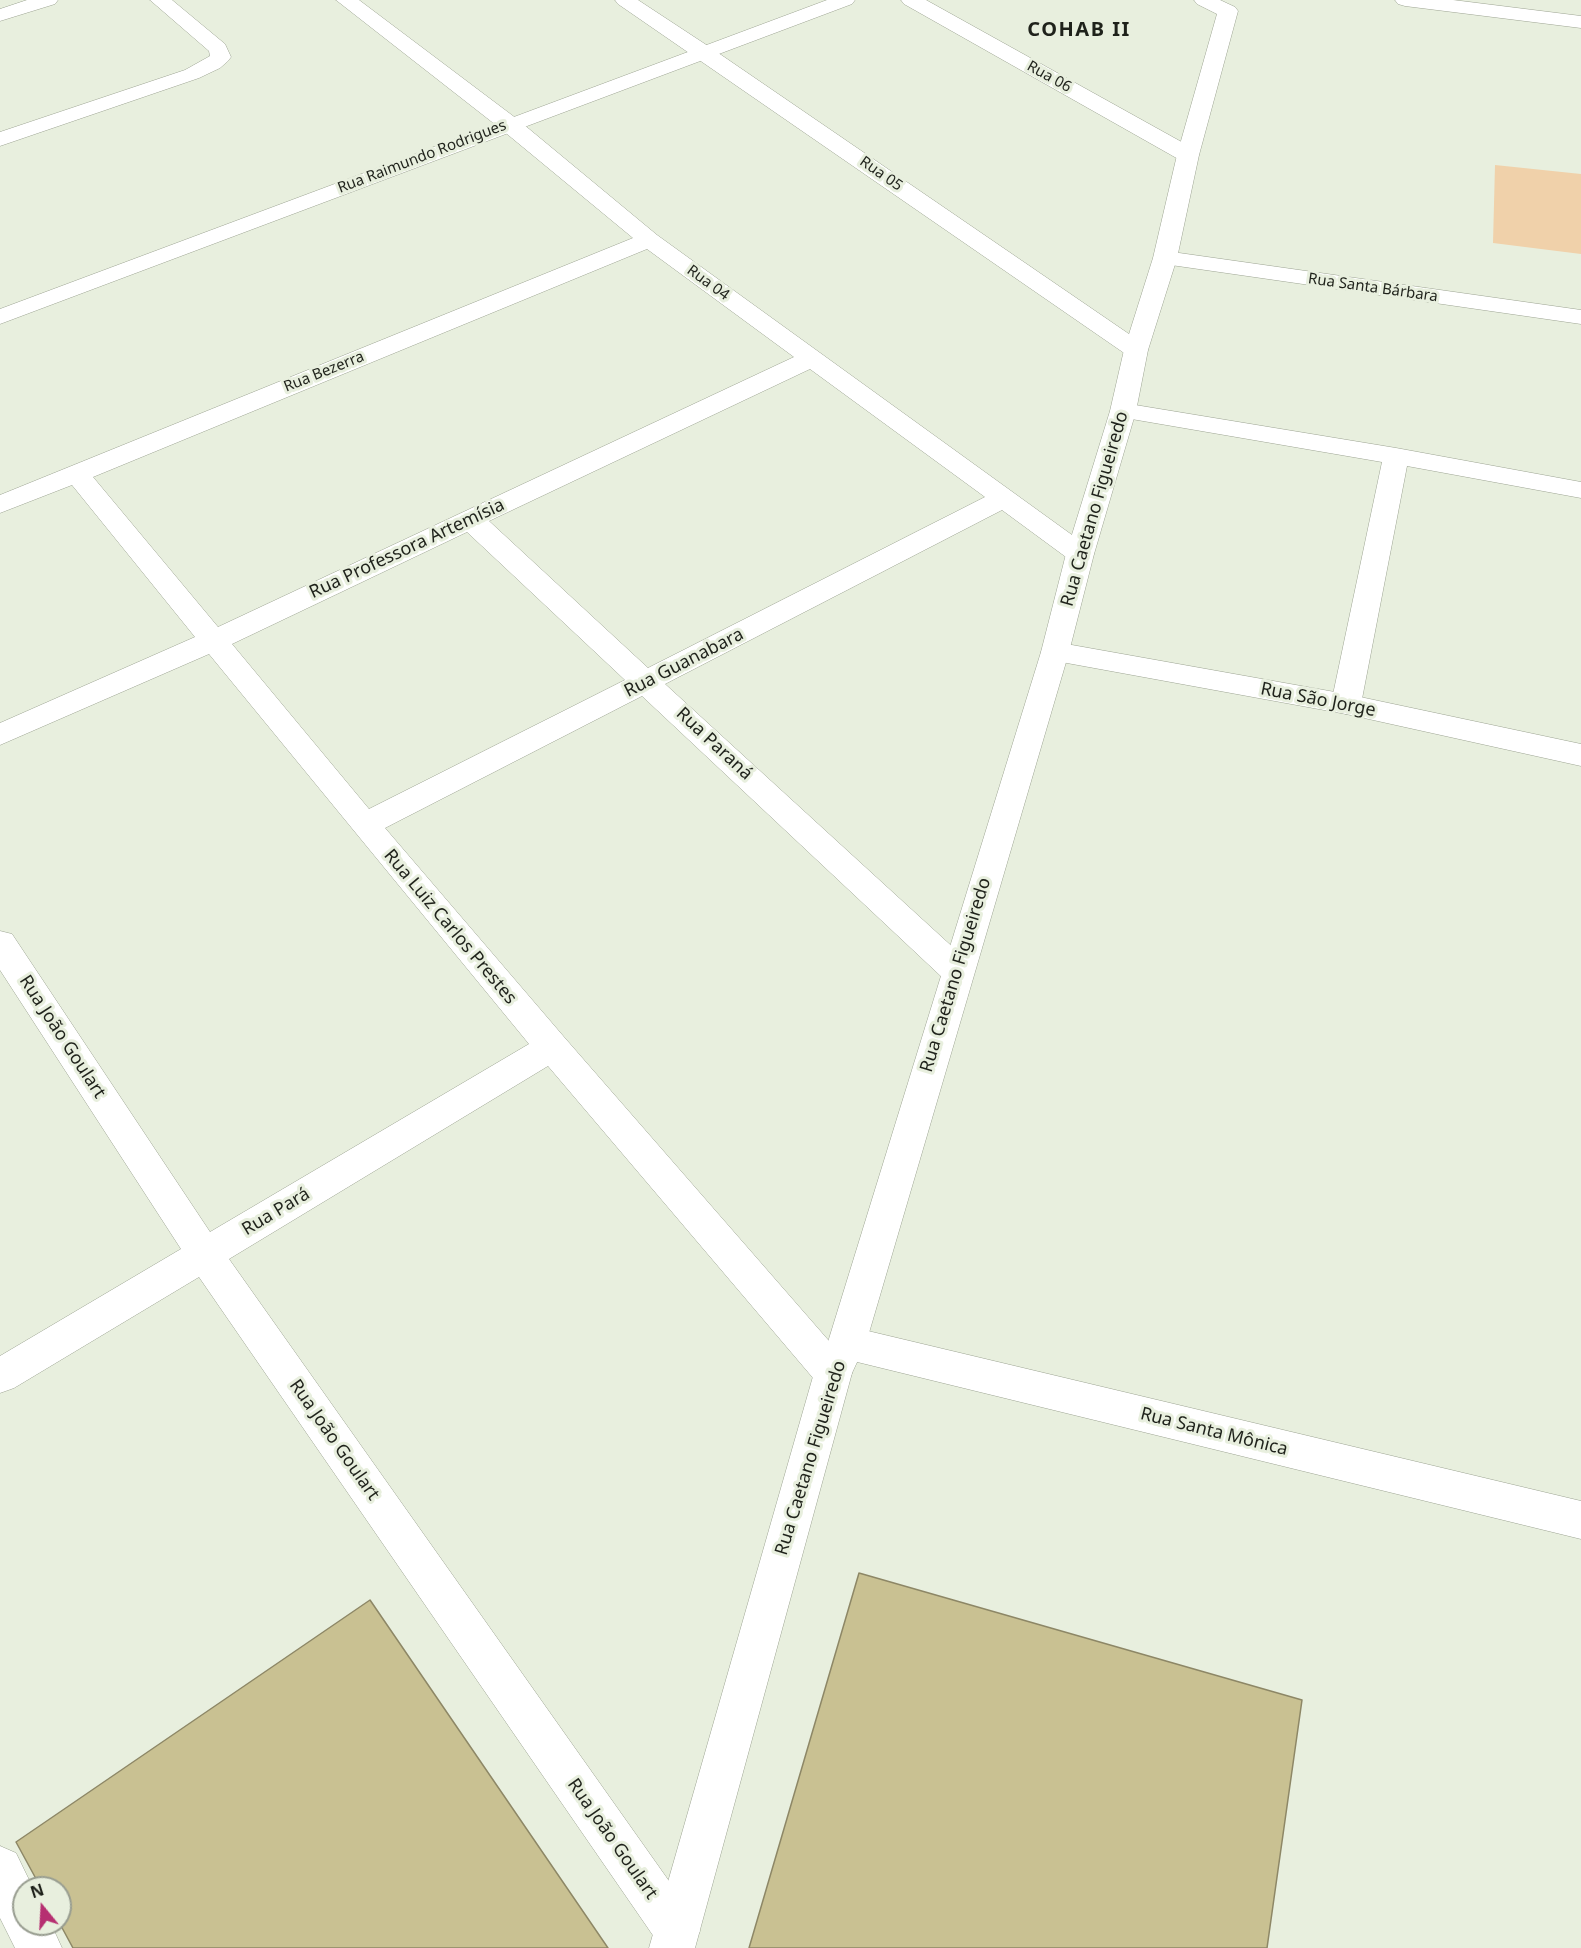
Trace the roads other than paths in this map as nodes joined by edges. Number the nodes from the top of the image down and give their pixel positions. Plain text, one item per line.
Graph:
1 (48, 0) edge
2 (160, 0) edge
3 (346, 0) edge
4 (625, 0) edge
5 (844, 0) edge
6 (911, 0) edge
7 (1405, 0) edge
8 (1221, 4) edge
9 (0, 15) edge
10 (1581, 22) edge
11 (704, 52) junction
12 (509, 124) junction
13 (0, 139) edge
14 (1188, 155) junction
15 (649, 240) junction
16 (1164, 258) junction
17 (0, 317) edge
18 (1581, 317) edge
19 (1136, 350) junction
20 (813, 358) junction
21 (1123, 411) junction
22 (1396, 456) junction
23 (76, 473) junction
24 (1581, 490) edge
25 (1002, 499) junction
26 (0, 505) edge
27 (470, 519) junction
28 (1080, 554) junction
29 (215, 640) junction
30 (1055, 652) junction
31 (647, 682) junction
32 (1346, 704) junction
33 (0, 735) edge
34 (1581, 755) edge
35 (365, 825) junction
36 (0, 943) edge
37 (957, 971) junction
38 (552, 1047) junction
39 (205, 1255) junction
40 (840, 1358) junction
41 (0, 1376) edge
42 (1581, 1520) edge
43 (0, 1869) edge
44 (12, 1894) edge
45 (674, 1940) edge

1 - 9 street
2 - 13 street
3 - 12 street, Rua 04
4 - 11 street, Rua 05
5 - 11 street, Rua Raimundo Rodrigues
6 - 14 street, Rua 06
7 - 10 street
8 - 14 street, Rua Caetano Figueiredo
11 - 12 street, Rua Raimundo Rodrigues
11 - 19 street, Rua 05
12 - 15 street, Rua 04
12 - 17 street, Rua Raimundo Rodrigues
14 - 16 street, Rua Caetano Figueiredo
15 - 20 street, Rua 04
15 - 23 street, Rua Bezerra
16 - 18 street, Rua Santa Bárbara
16 - 19 street, Rua Caetano Figueiredo
19 - 21 street, Rua Caetano Figueiredo
20 - 25 street, Rua 04
20 - 27 street, Rua Professora Artemísia
21 - 22 street
21 - 28 street, Rua Caetano Figueiredo
22 - 24 street
22 - 32 street
23 - 26 street, Rua Bezerra
23 - 29 street, Rua Luiz Carlos Prestes
25 - 28 street, Rua 04
25 - 31 street, Rua Guanabara
27 - 29 street, Rua Professora Artemísia
27 - 31 street, Rua Paraná
28 - 30 street, Rua Caetano Figueiredo
29 - 33 street, Rua Professora Artemísia
29 - 35 street, Rua Luiz Carlos Prestes
30 - 32 street, Rua São Jorge
30 - 37 street, Rua Caetano Figueiredo
31 - 35 street, Rua Guanabara
31 - 37 street, Rua Paraná
32 - 34 street, Rua São Jorge
35 - 38 street, Rua Luiz Carlos Prestes
36 - 39 street, Rua João Goulart
37 - 40 street, Rua Caetano Figueiredo
38 - 39 street, Rua Pará
38 - 40 street, Rua Luiz Carlos Prestes
39 - 41 street, Rua Pará
39 - 45 street, Rua João Goulart
40 - 42 street, Rua Santa Mônica
40 - 45 street, Rua Caetano Figueiredo
43 - 44 street

